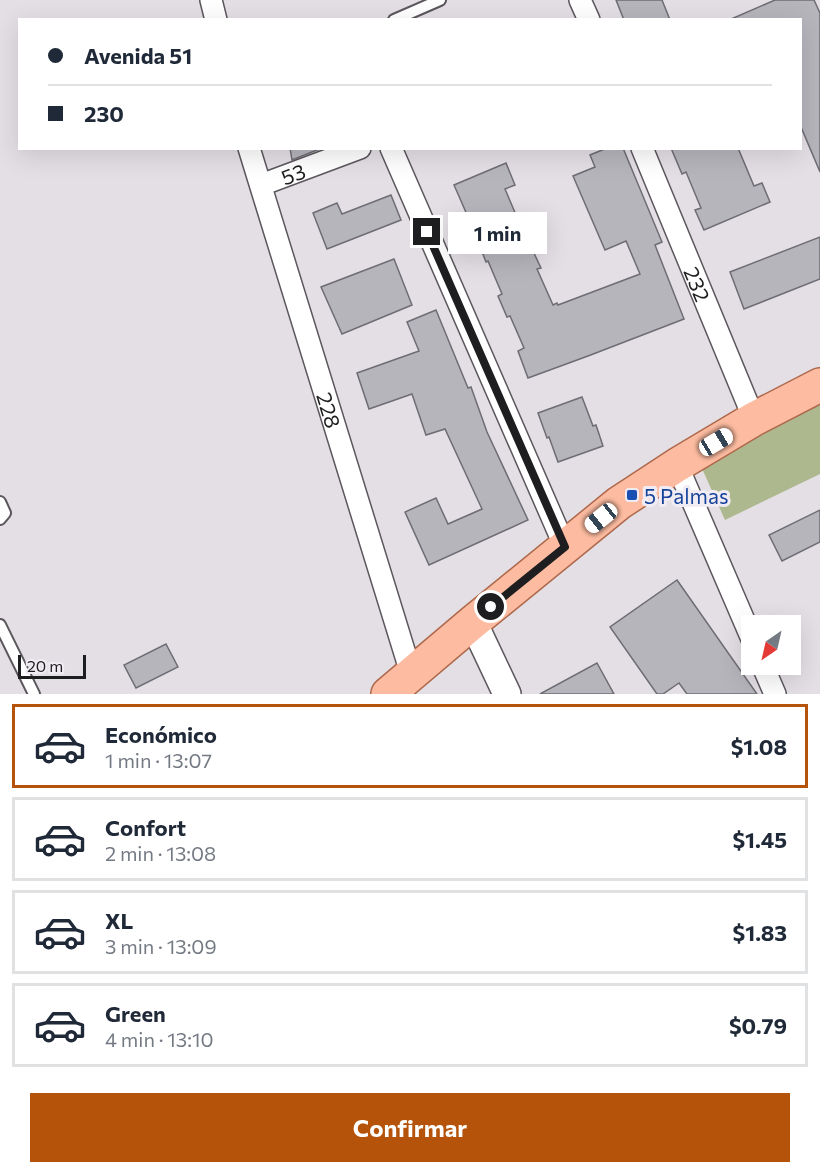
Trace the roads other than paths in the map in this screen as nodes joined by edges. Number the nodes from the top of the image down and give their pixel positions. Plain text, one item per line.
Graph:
1 (212, 0) edge
2 (440, 0) edge
3 (580, 0) edge
4 (216, 18) edge
5 (399, 18) edge
6 (588, 18) edge
7 (250, 150) edge
8 (355, 150) edge
9 (392, 150) edge
10 (643, 150) edge
11 (261, 185) junction
12 (820, 385) edge
13 (754, 419) junction
14 (677, 465) junction
15 (0, 502) edge
16 (0, 519) edge
17 (565, 547) junction
18 (742, 615) edge
19 (473, 622) junction
20 (0, 625) edge
21 (767, 675) edge
22 (399, 684) edge
23 (34, 694) edge
24 (507, 694) edge
25 (775, 694) edge

1 - 4 street
2 - 5 lane
3 - 6 street
7 - 11 street, 228
8 - 11 street, 53
9 - 17 street
10 - 13 street, 232
11 - 22 street, 228
12 - 13 main road
13 - 14 main road
14 - 17 main road
14 - 18 street
15 - 16 lane
17 - 19 main road
19 - 22 main road
19 - 24 street
20 - 23 lane
21 - 25 street

